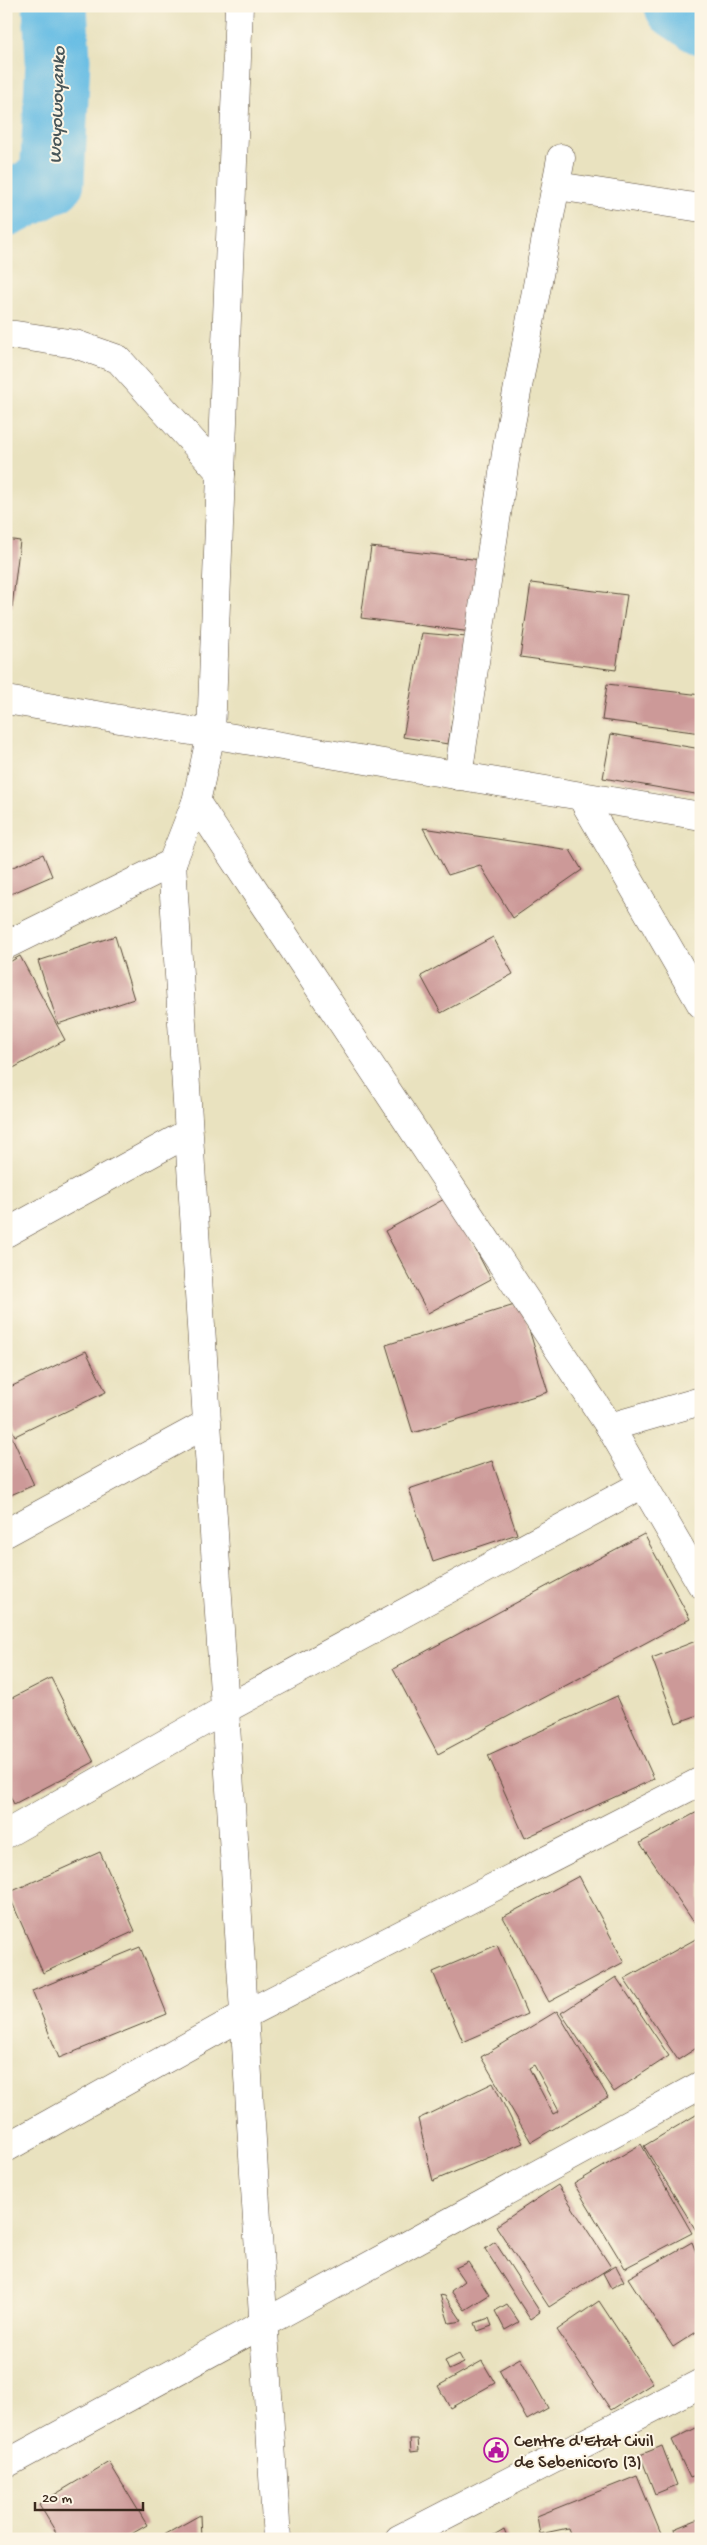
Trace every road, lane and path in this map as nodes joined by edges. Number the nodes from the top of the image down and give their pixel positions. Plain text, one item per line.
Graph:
1 (239, 6) edge
2 (561, 158) dead end
3 (557, 186) junction
4 (701, 208) edge
5 (6, 336) edge
6 (221, 473) junction
7 (6, 700) edge
8 (211, 734) junction
9 (458, 776) junction
10 (581, 796) junction
11 (196, 802) junction
12 (701, 816) edge
13 (172, 863) junction
14 (6, 945) edge
15 (701, 1004) edge
16 (188, 1133) junction
17 (6, 1234) edge
18 (701, 1401) edge
19 (206, 1424) junction
20 (610, 1427) junction
21 (643, 1484) junction
22 (6, 1533) edge
23 (701, 1584) edge
24 (224, 1710) junction
25 (701, 1781) edge
26 (6, 1834) edge
27 (244, 2014) junction
28 (701, 2084) edge
29 (6, 2148) edge
30 (263, 2324) junction
31 (701, 2383) edge
32 (6, 2464) edge
33 (277, 2539) edge
34 (398, 2539) edge

1 - 6 street
2 - 3 street
3 - 4 street
3 - 9 street
5 - 6 street
6 - 8 street
7 - 8 street
8 - 9 street
8 - 11 street
9 - 10 street
10 - 12 street
10 - 15 street
11 - 13 street
11 - 20 street
13 - 14 street
13 - 16 street
16 - 17 street
16 - 19 street
18 - 20 street
19 - 22 street
19 - 24 street
20 - 21 street
21 - 23 street
21 - 24 street
24 - 26 street
24 - 27 street
25 - 27 street
27 - 29 street
27 - 30 street
28 - 30 street
30 - 32 street
30 - 33 street
31 - 34 street

